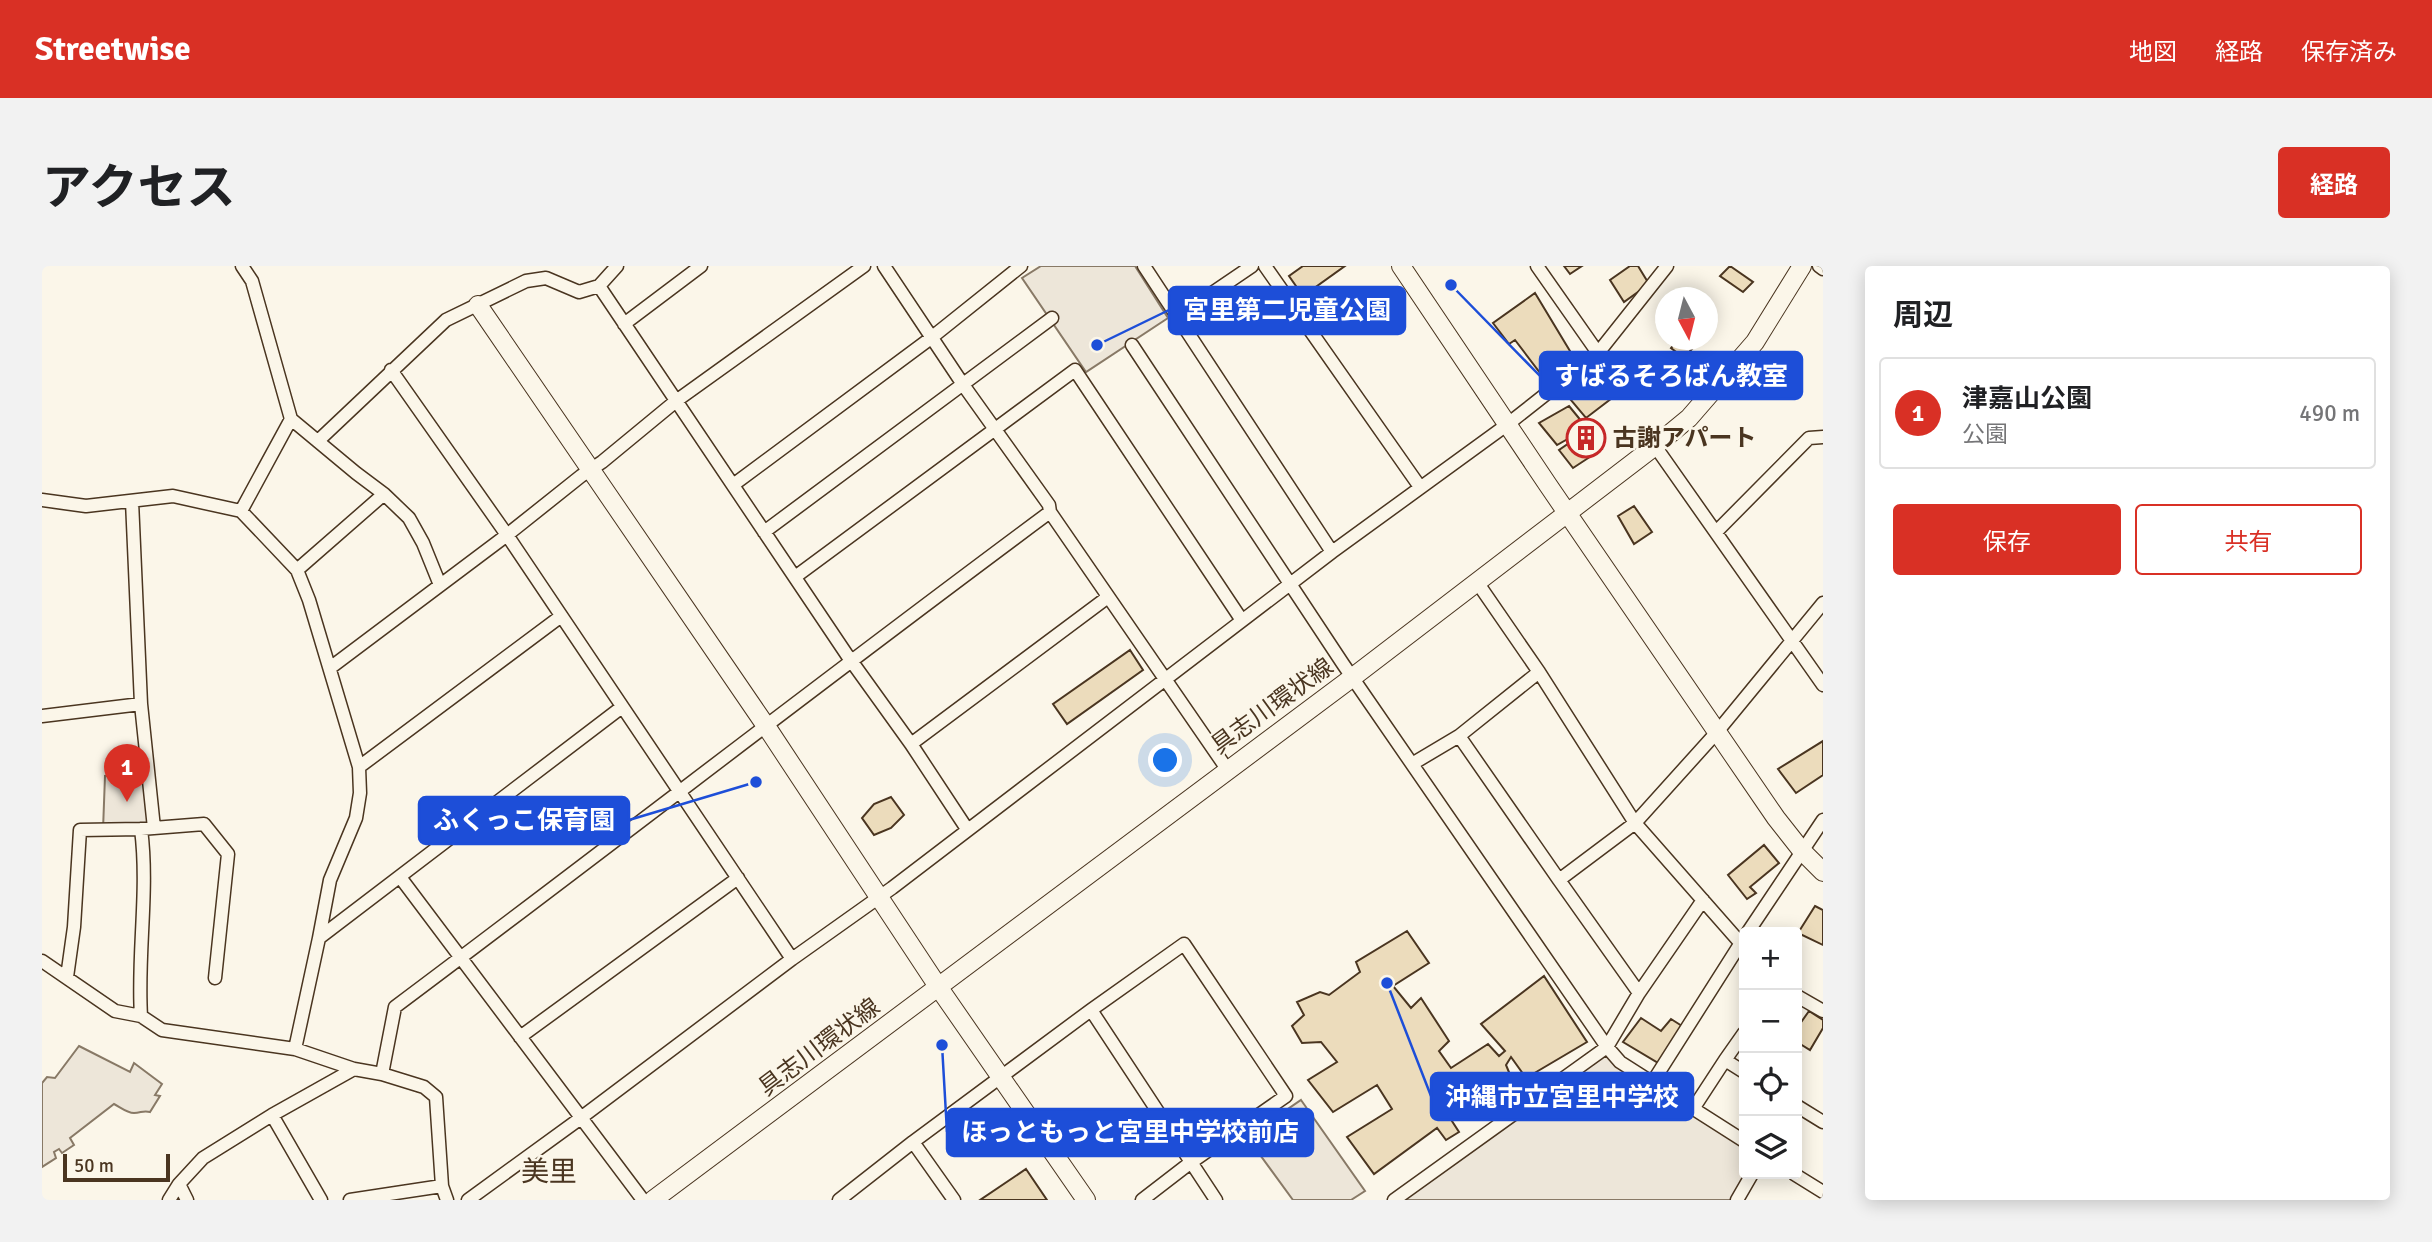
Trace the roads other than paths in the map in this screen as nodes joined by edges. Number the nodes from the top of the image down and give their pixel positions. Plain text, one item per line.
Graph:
1 (242, 266) edge
2 (617, 266) edge
3 (701, 266) edge
4 (864, 266) edge
5 (884, 266) edge
6 (1021, 266) edge
7 (1144, 266) edge
8 (1252, 266) edge
9 (1265, 266) edge
10 (1401, 266) edge
11 (1538, 266) edge
12 (1802, 266) edge
13 (1660, 269) edge
14 (599, 286) junction
15 (478, 304) junction
16 (1177, 317) junction
17 (1052, 318) dead end
18 (624, 324) junction
19 (931, 338) junction
20 (1132, 345) dead end
21 (1598, 353) junction
22 (391, 370) junction
23 (964, 386) junction
24 (676, 401) junction
25 (291, 419) junction
26 (1508, 424) junction
27 (995, 430) junction
28 (1823, 437) edge
29 (319, 440) junction
30 (1655, 446) junction
31 (591, 469) junction
32 (733, 485) junction
33 (1420, 487) junction
34 (384, 494) junction
35 (42, 500) edge
36 (132, 501) junction
37 (241, 511) junction
38 (1050, 512) junction
39 (1567, 514) junction
40 (764, 532) junction
41 (1716, 532) junction
42 (507, 535) junction
43 (1332, 552) junction
44 (297, 570) junction
45 (796, 577) junction
46 (1477, 582) junction
47 (1290, 583) junction
48 (440, 585) junction
49 (1108, 597) junction
50 (1823, 603) edge
51 (561, 617) junction
52 (1241, 619) junction
53 (1792, 642) junction
54 (850, 660) junction
55 (330, 667) junction
56 (1539, 672) junction
57 (1353, 677) junction
58 (1164, 679) junction
59 (1823, 685) edge
60 (141, 704) junction
61 (622, 707) junction
62 (42, 716) edge
63 (766, 726) junction
64 (1717, 732) junction
65 (1458, 736) junction
66 (911, 744) junction
67 (1412, 764) junction
68 (359, 767) junction
69 (1227, 769) junction
70 (681, 792) junction
71 (1823, 820) edge
72 (1635, 823) junction
73 (147, 828) junction
74 (967, 829) junction
75 (1802, 851) junction
76 (1823, 872) edge
77 (400, 877) junction
78 (737, 878) junction
79 (1559, 880) junction
80 (879, 897) junction
81 (1703, 900) junction
82 (1752, 927) edge
83 (1739, 935) edge
84 (319, 937) junction
85 (1739, 948) edge
86 (460, 958) junction
87 (792, 959) junction
88 (42, 961) edge
89 (67, 977) junction
90 (215, 978) dead end
91 (939, 988) junction
92 (1639, 993) junction
93 (1802, 999) edge
94 (1091, 1010) junction
95 (1823, 1011) edge
96 (141, 1016) junction
97 (520, 1037) junction
98 (1739, 1040) edge
99 (1607, 1047) junction
100 (295, 1049) junction
101 (1725, 1060) junction
102 (354, 1069) junction
103 (1739, 1069) edge
104 (382, 1074) junction
105 (1002, 1077) junction
106 (1652, 1083) junction
107 (1693, 1109) junction
108 (1802, 1109) edge
109 (272, 1115) junction
110 (581, 1119) junction
111 (1823, 1122) edge
112 (1739, 1138) edge
113 (913, 1142) junction
114 (1190, 1163) junction
115 (1749, 1179) edge
116 (1802, 1179) edge
117 (178, 1184) junction
118 (442, 1186) junction
119 (1823, 1192) edge
120 (169, 1200) edge
121 (187, 1200) edge
122 (321, 1200) edge
123 (349, 1200) edge
124 (447, 1200) edge
125 (468, 1200) edge
126 (643, 1200) edge
127 (653, 1200) edge
128 (839, 1200) edge
129 (954, 1200) edge
130 (1086, 1200) edge
131 (1142, 1200) edge
132 (1216, 1200) edge
133 (1394, 1200) edge
134 (1737, 1200) edge

1 - 25 street
2 - 14 street
3 - 18 street
4 - 24 street
5 - 19 street
6 - 19 street
7 - 16 street
8 - 16 street
9 - 33 street
10 - 26 street
11 - 21 street
12 - 30 street, 具志川環状線
13 - 21 street
14 - 15 street
14 - 18 street
15 - 22 street
15 - 31 street
16 - 43 street
17 - 23 street
18 - 24 street
19 - 23 street
19 - 32 street
20 - 47 street
21 - 26 street
22 - 29 street
22 - 42 street
23 - 27 street
23 - 40 street
24 - 31 street
24 - 32 street
25 - 29 street
25 - 37 street
26 - 33 street
26 - 39 street
27 - 38 street
27 - 45 street
27 - 52 street
28 - 41 street
29 - 34 street
30 - 39 street, 具志川環状線
30 - 41 street
31 - 42 street
31 - 63 street
32 - 40 street
33 - 43 street
34 - 44 street
34 - 48 street
35 - 36 street
36 - 37 street
36 - 60 street
37 - 44 street
38 - 49 street
38 - 54 street
39 - 46 street, 具志川環状線
39 - 64 street
40 - 45 street
41 - 53 street
42 - 48 street
42 - 51 street
43 - 47 street
44 - 55 street
45 - 54 street
46 - 56 street
46 - 57 street, 具志川環状線
47 - 52 street
47 - 57 street
48 - 55 street
49 - 58 street
49 - 66 street
50 - 53 street
51 - 61 street
51 - 68 street
52 - 58 street
53 - 59 street
53 - 64 street
54 - 63 street
54 - 66 street
55 - 68 street
56 - 65 street
56 - 72 street
57 - 67 street
57 - 69 street, 具志川環状線
58 - 69 street
58 - 74 street
60 - 62 street
60 - 73 street
61 - 70 street
61 - 77 street
63 - 70 street
63 - 80 street
64 - 72 street
64 - 75 street
65 - 67 street
65 - 79 street
66 - 74 street
67 - 99 street
68 - 84 street
69 - 91 street, 具志川環状線
70 - 78 street
70 - 86 street
71 - 75 street
72 - 79 street
72 - 81 street
73 - 89 street
73 - 90 street
73 - 96 street
74 - 80 street
75 - 76 street
75 - 82 street
77 - 84 street
77 - 86 street
78 - 87 street
78 - 97 street
79 - 92 street
80 - 87 street
80 - 91 street
81 - 83 street
81 - 92 street
84 - 100 street
85 - 106 street
86 - 97 street
86 - 104 street
87 - 110 street
88 - 89 street
89 - 96 street
91 - 105 street
91 - 127 street, 具志川環状線
92 - 99 street
93 - 95 street
94 - 105 street
94 - 114 street
94 - 114 street
96 - 100 street
97 - 110 street
98 - 101 street
99 - 106 street
99 - 133 street
100 - 102 street
101 - 103 street
101 - 107 street
102 - 104 street
102 - 109 street
104 - 118 street
105 - 113 street
105 - 130 street
106 - 107 street
107 - 112 street
108 - 111 street
109 - 117 street
109 - 122 street
110 - 125 street
110 - 126 street
113 - 128 street
113 - 129 street
114 - 131 street
114 - 132 street
115 - 134 street
116 - 119 street
117 - 120 street
117 - 121 street
118 - 123 street
118 - 124 street

